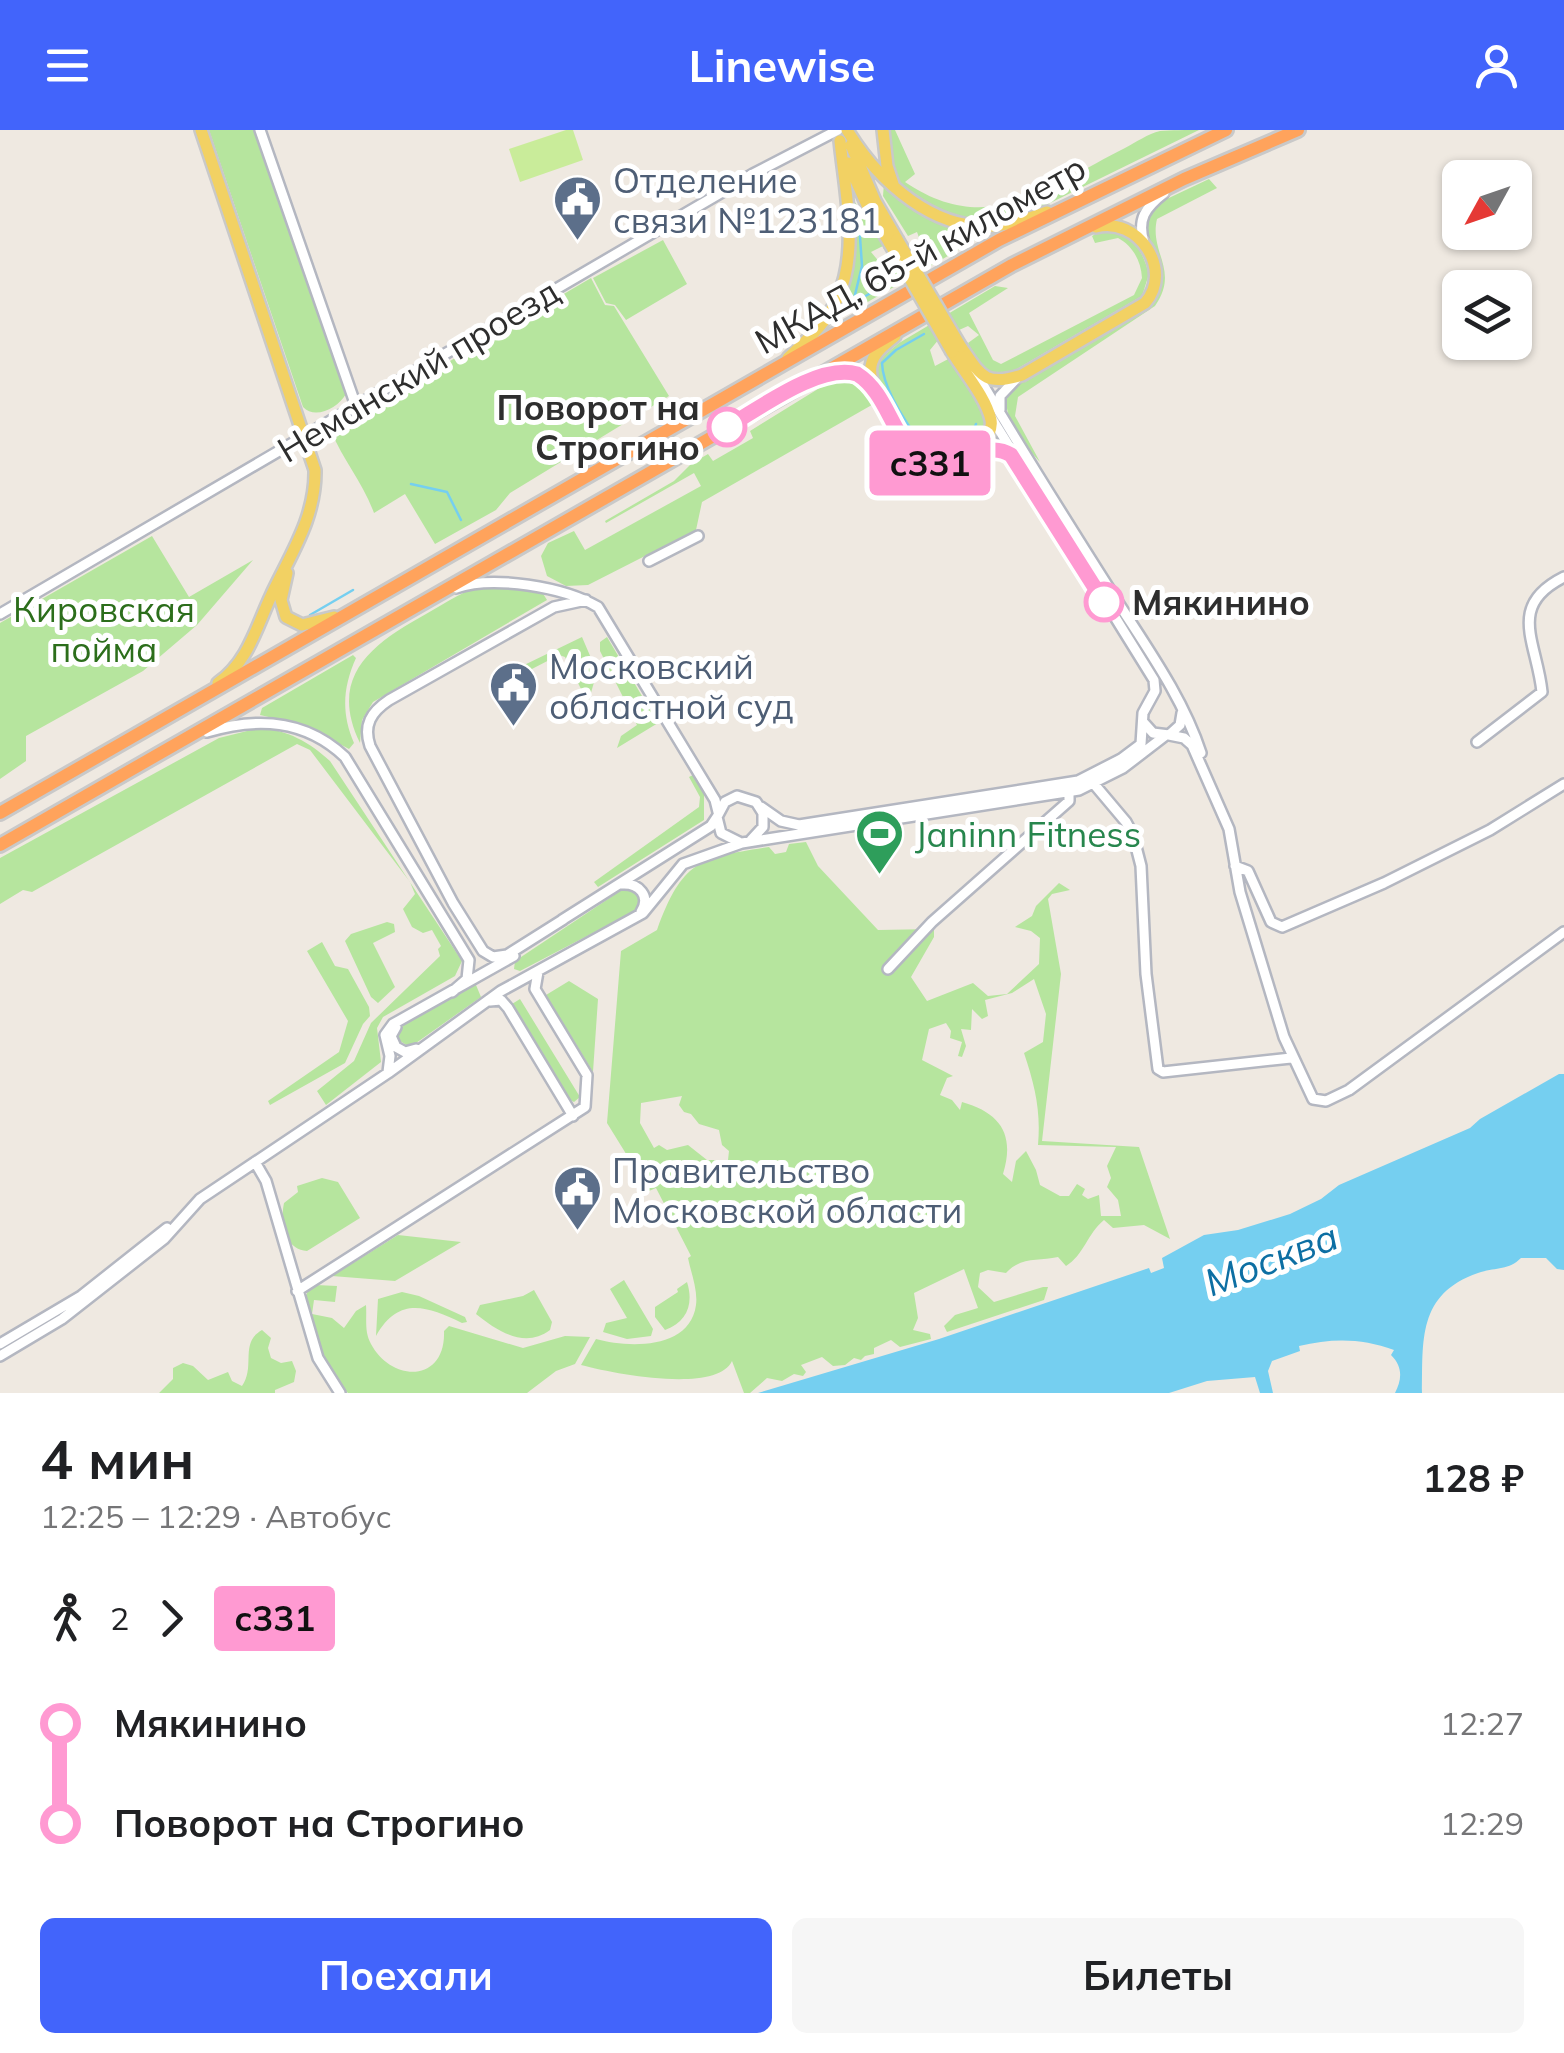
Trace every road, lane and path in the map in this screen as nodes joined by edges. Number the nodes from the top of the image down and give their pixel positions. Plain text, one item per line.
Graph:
1 (201, 130) edge
2 (260, 130) edge
3 (883, 130) edge
4 (1226, 130) edge
5 (1298, 130) edge
6 (843, 133) edge
7 (847, 176) junction
8 (1184, 179) junction
9 (864, 180) junction
10 (899, 191) junction
11 (1065, 206) junction
12 (1067, 236) junction
13 (893, 242) junction
14 (1147, 250) junction
15 (923, 314) junction
16 (956, 350) junction
17 (782, 364) junction
18 (1022, 375) junction
19 (808, 381) junction
20 (879, 396) junction
21 (356, 406) junction
22 (987, 411) junction
23 (1004, 422) junction
24 (305, 436) junction
25 (972, 454) junction
26 (1017, 461) junction
27 (698, 536) dead end
28 (649, 561) dead end
29 (290, 563) junction
30 (1564, 577) edge
31 (586, 600) junction
32 (417, 605) junction
33 (352, 611) junction
34 (0, 614) edge
35 (1150, 700) junction
36 (186, 706) junction
37 (1180, 706) junction
38 (1144, 723) junction
39 (1168, 735) junction
40 (1476, 742) dead end
41 (176, 744) junction
42 (1094, 784) junction
43 (1564, 784) edge
44 (392, 786) junction
45 (1069, 787) junction
46 (1212, 789) junction
47 (374, 800) junction
48 (403, 806) junction
49 (760, 807) junction
50 (0, 813) edge
51 (718, 815) junction
52 (745, 842) junction
53 (0, 845) edge
54 (1236, 866) junction
55 (612, 887) junction
56 (564, 919) junction
57 (631, 920) junction
58 (1564, 932) edge
59 (546, 965) junction
60 (888, 969) dead end
61 (452, 992) junction
62 (484, 1004) junction
63 (400, 1020) junction
64 (424, 1046) junction
65 (1291, 1058) junction
66 (388, 1073) junction
67 (573, 1116) junction
68 (255, 1162) junction
69 (185, 1214) junction
70 (297, 1291) junction
71 (0, 1344) edge
72 (0, 1356) edge
73 (340, 1393) edge

1 - 24 main road
2 - 21 street
3 - 10 main road
4 - 11 highway, МКАД, 65-й километр
5 - 8 highway, МКАД, 65-й километр
6 - 7 main road
6 - 9 main road
6 - 10 main road
6 - 21 street, Неманский проезд
7 - 9 main road
7 - 13 main road
7 - 17 main road
8 - 12 highway, МКАД, 65-й километр
8 - 14 street
9 - 13 main road
10 - 11 main road
11 - 17 highway, МКАД, 65-й километр
12 - 14 main road
12 - 15 highway, МКАД, 65-й километр
13 - 16 main road, bridge
14 - 18 main road
15 - 19 highway, МКАД, 65-й километр
15 - 20 main road
16 - 18 main road
16 - 22 main road
16 - 23 street
17 - 33 highway, МКАД, 65-й километр
18 - 23 street
19 - 20 street
19 - 32 highway, МКАД, 65-й километр
20 - 25 main road
21 - 24 street, Неманский проезд
22 - 25 main road
22 - 26 street
23 - 37 street
24 - 29 main road
24 - 34 street, Неманский проезд
25 - 26 street
26 - 35 street
27 - 28 street
29 - 33 main road
29 - 36 main road
30 - 40 street
31 - 32 street
31 - 44 street
31 - 51 street
32 - 41 highway, МКАД, 65-й километр
33 - 36 highway, МКАД, 65-й километр
35 - 37 street
35 - 38 street
36 - 50 highway, МКАД, 65-й километр
37 - 39 street
37 - 46 street
38 - 39 street
38 - 45 street
39 - 42 street
39 - 46 street
41 - 47 street
41 - 53 highway, МКАД, 65-й километр
42 - 45 street
42 - 65 street
43 - 54 street
44 - 47 street
44 - 48 street
45 - 49 street
45 - 52 street
45 - 60 street
46 - 54 street
47 - 48 street
47 - 61 street
48 - 56 street
49 - 51 street
49 - 52 street
51 - 52 street
51 - 55 street
52 - 57 street
54 - 65 street
55 - 56 street
55 - 57 street
56 - 61 street
57 - 59 street
58 - 65 street
59 - 62 street
59 - 67 street
61 - 63 street
62 - 64 street
62 - 67 street
63 - 64 street
63 - 66 street
64 - 66 street
66 - 68 street
67 - 70 street
68 - 69 street
68 - 70 street
69 - 71 street
69 - 72 street
70 - 73 street

